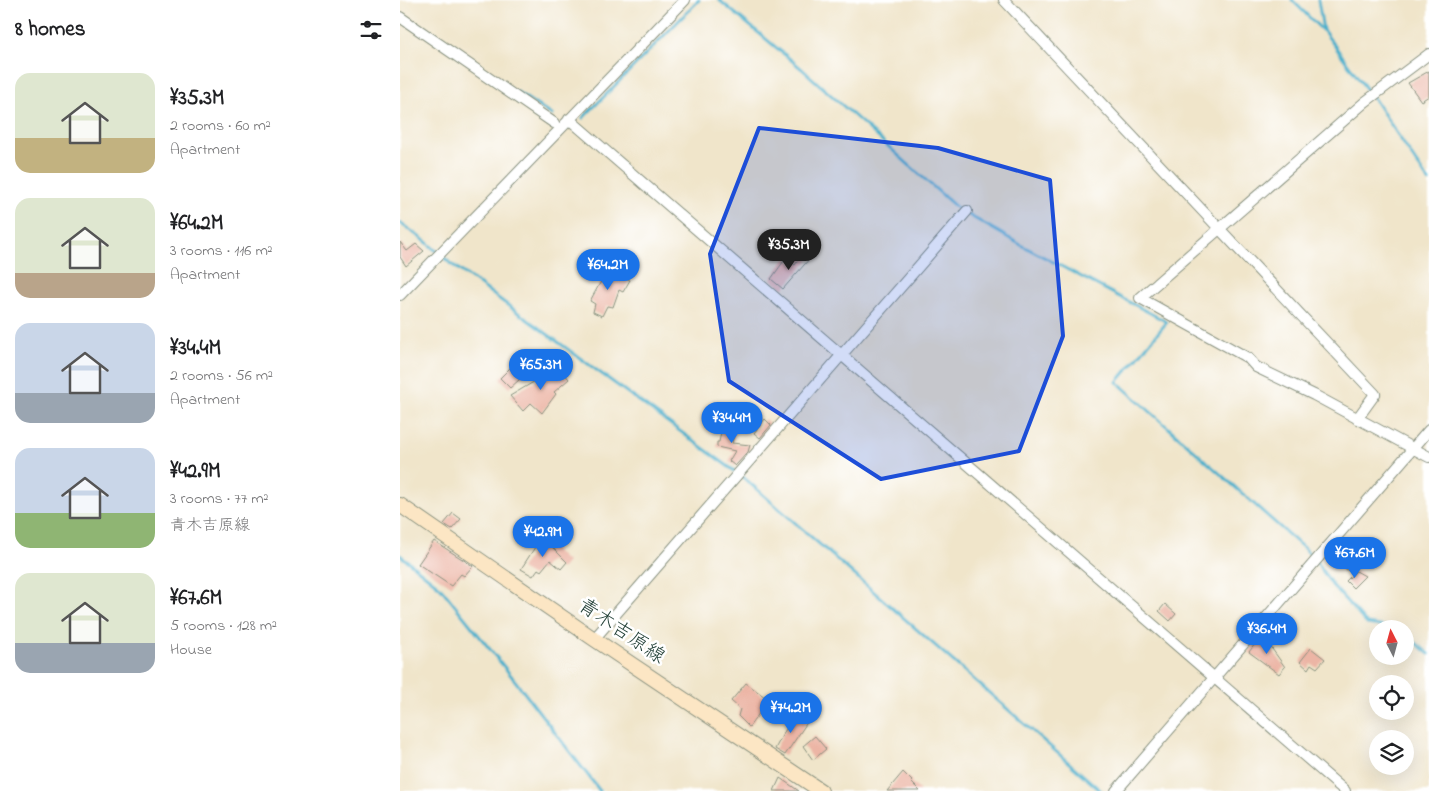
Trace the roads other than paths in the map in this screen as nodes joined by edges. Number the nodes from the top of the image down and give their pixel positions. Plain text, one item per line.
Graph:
1 (685, 0) edge
2 (1004, 0) edge
3 (400, 17) edge
4 (1429, 54) edge
5 (569, 119) junction
6 (554, 123) dead end
7 (967, 211) dead end
8 (1219, 228) junction
9 (400, 295) edge
10 (841, 356) junction
11 (1357, 419) junction
12 (1429, 430) edge
13 (1412, 448) junction
14 (1429, 457) edge
15 (400, 505) edge
16 (594, 638) junction
17 (1214, 676) junction
18 (820, 791) edge
19 (1116, 791) edge
20 (1345, 791) edge

1 - 5 street
2 - 8 street
3 - 6 street
4 - 8 street
5 - 9 street
5 - 10 street
7 - 10 street
8 - 11 street
8 - 11 street
10 - 16 street
10 - 17 street
11 - 13 street
12 - 13 street
13 - 14 street
13 - 17 street
15 - 16 main road, 青木吉原線
16 - 18 main road, 青木吉原線
17 - 19 street
17 - 20 street

